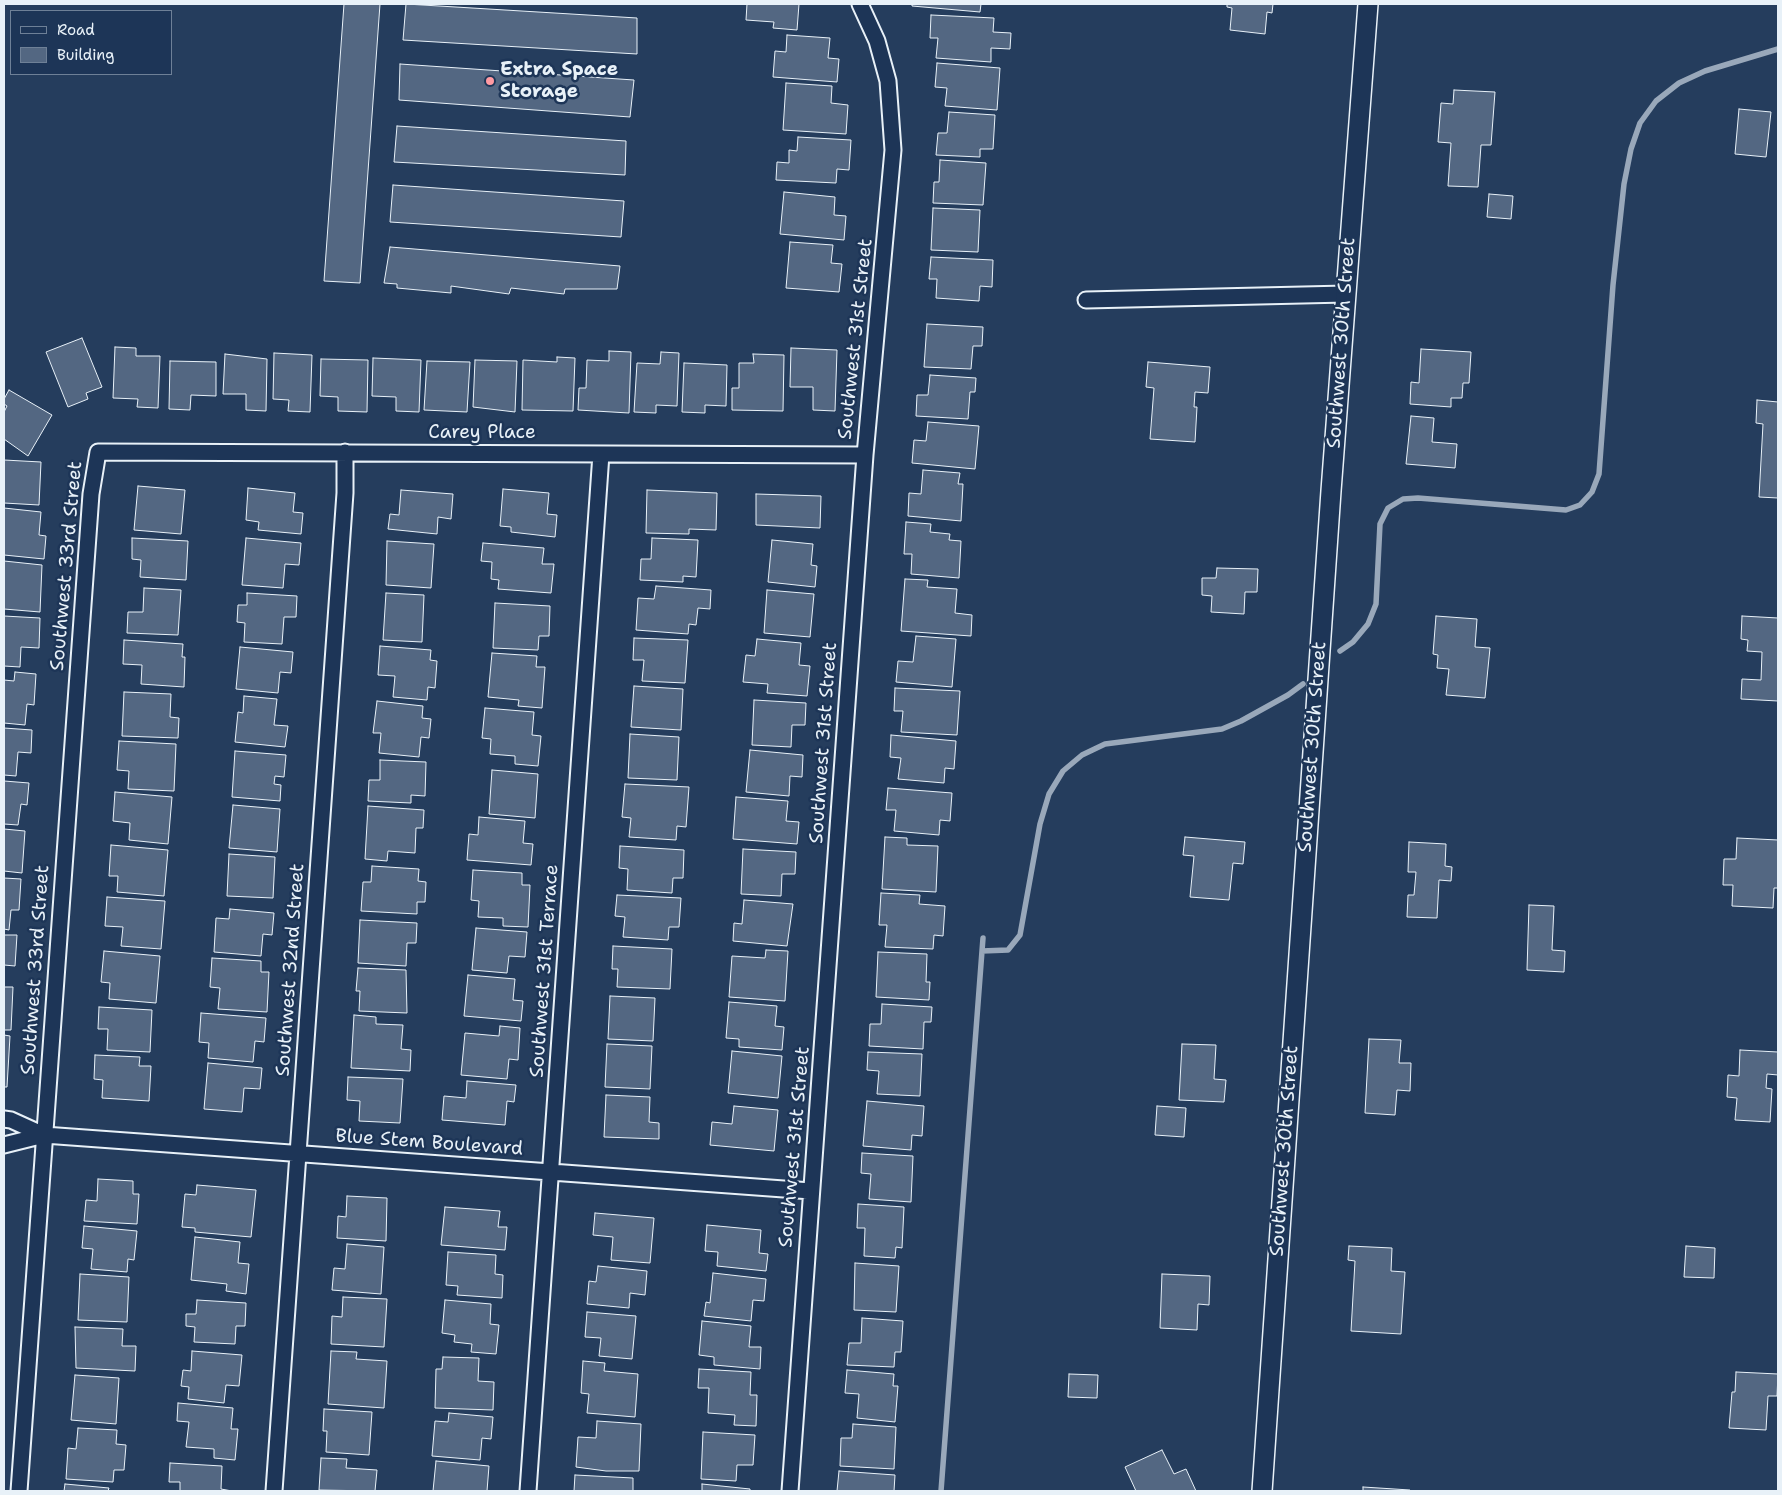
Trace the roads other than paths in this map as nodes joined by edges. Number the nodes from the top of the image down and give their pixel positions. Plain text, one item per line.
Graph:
1 (860, 4) edge
2 (1368, 4) edge
3 (1346, 294) junction
4 (1086, 300) dead end
5 (98, 452) joint
6 (345, 452) junction
7 (601, 454) junction
8 (865, 455) junction
9 (4, 1120) edge
10 (44, 1135) junction
11 (4, 1146) edge
12 (299, 1154) junction
13 (552, 1172) junction
14 (811, 1191) junction
15 (19, 1491) edge
16 (274, 1491) edge
17 (528, 1491) edge
18 (790, 1491) edge
19 (1262, 1491) edge

1 - 8 street, Southwest 31st Street
2 - 3 street, Southwest 30th Street
3 - 4 street
3 - 19 street, Southwest 30th Street
5 - 6 street, Carey Place
5 - 10 street, Southwest 33rd Street
6 - 7 street, Carey Place
6 - 12 street, Southwest 32nd Street
7 - 8 street, Carey Place
7 - 13 street, Southwest 31st Terrace
8 - 14 street, Southwest 31st Street
9 - 10 street, Blue Stem Boulevard
10 - 11 street, Blue Stem Boulevard
10 - 12 street, Blue Stem Boulevard
10 - 15 street, Southwest 33rd Street
12 - 13 street, Blue Stem Boulevard
12 - 16 street, Southwest 32nd Street
13 - 14 street, Blue Stem Boulevard
13 - 17 street, Southwest 31st Terrace
14 - 18 street, Southwest 31st Street

